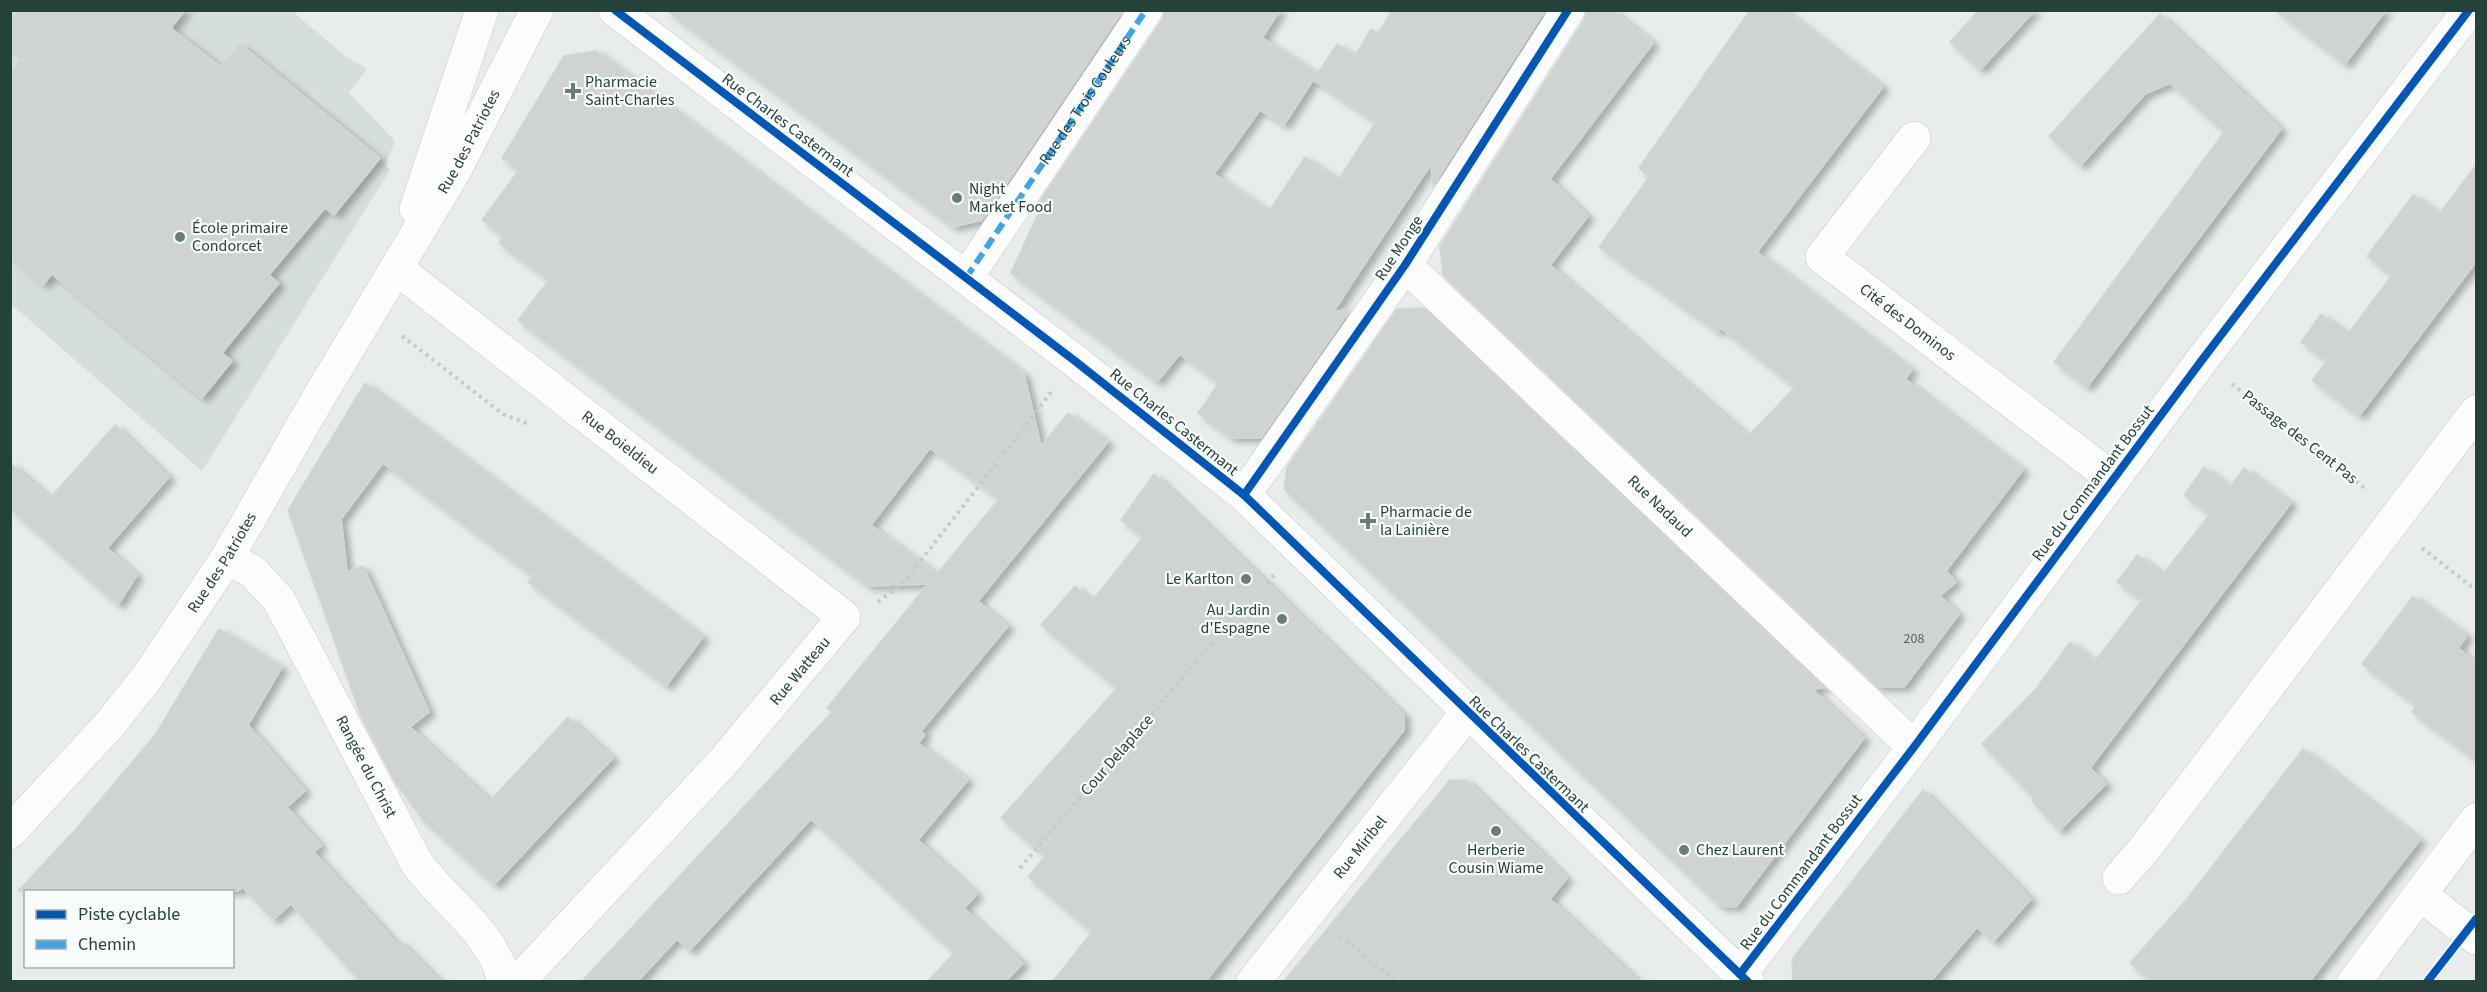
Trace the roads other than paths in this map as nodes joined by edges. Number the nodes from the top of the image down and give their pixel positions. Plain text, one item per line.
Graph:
1 (482, 10) edge
2 (537, 10) edge
3 (615, 10) edge
4 (1146, 10) edge
5 (1568, 10) edge
6 (2469, 10) edge
7 (1914, 138) dead end
8 (1405, 265) junction
9 (396, 268) junction
10 (966, 278) junction
11 (2476, 412) edge
12 (2112, 478) junction
13 (1244, 495) junction
14 (227, 558) junction
15 (844, 617) joint
16 (1467, 713) junction
17 (1914, 747) junction
18 (2476, 820) edge
19 (10, 832) edge
20 (2119, 878) dead end
21 (2421, 895) junction
22 (2476, 938) edge
23 (1744, 978) edge
24 (504, 981) edge
25 (518, 981) edge
26 (1253, 981) edge
27 (2354, 981) edge

1 - 9 street, Rue des Patriotes
2 - 9 street, Rue des Patriotes
3 - 10 street, Rue Charles Castermant
4 - 10 street, Rue des Trois Couleurs
5 - 8 street, Rue Monge
6 - 12 street, Rue du Commandant Bossut
7 - 12 street, Cité des Dominos
8 - 13 street, Rue Monge
8 - 17 street, Rue Nadaud
9 - 14 street, Rue des Patriotes
9 - 15 street, Rue Boieldieu
10 - 13 street, Rue Charles Castermant
11 - 20 street
12 - 17 street, Rue du Commandant Bossut
13 - 16 street, Rue Charles Castermant
14 - 19 street, Rue des Patriotes
14 - 24 street, Rangée du Christ
15 - 25 street, Rue Watteau
16 - 23 street, Rue Charles Castermant
16 - 26 street, Rue Miribel
17 - 23 street, Rue du Commandant Bossut
18 - 21 street
21 - 22 street
21 - 27 street

